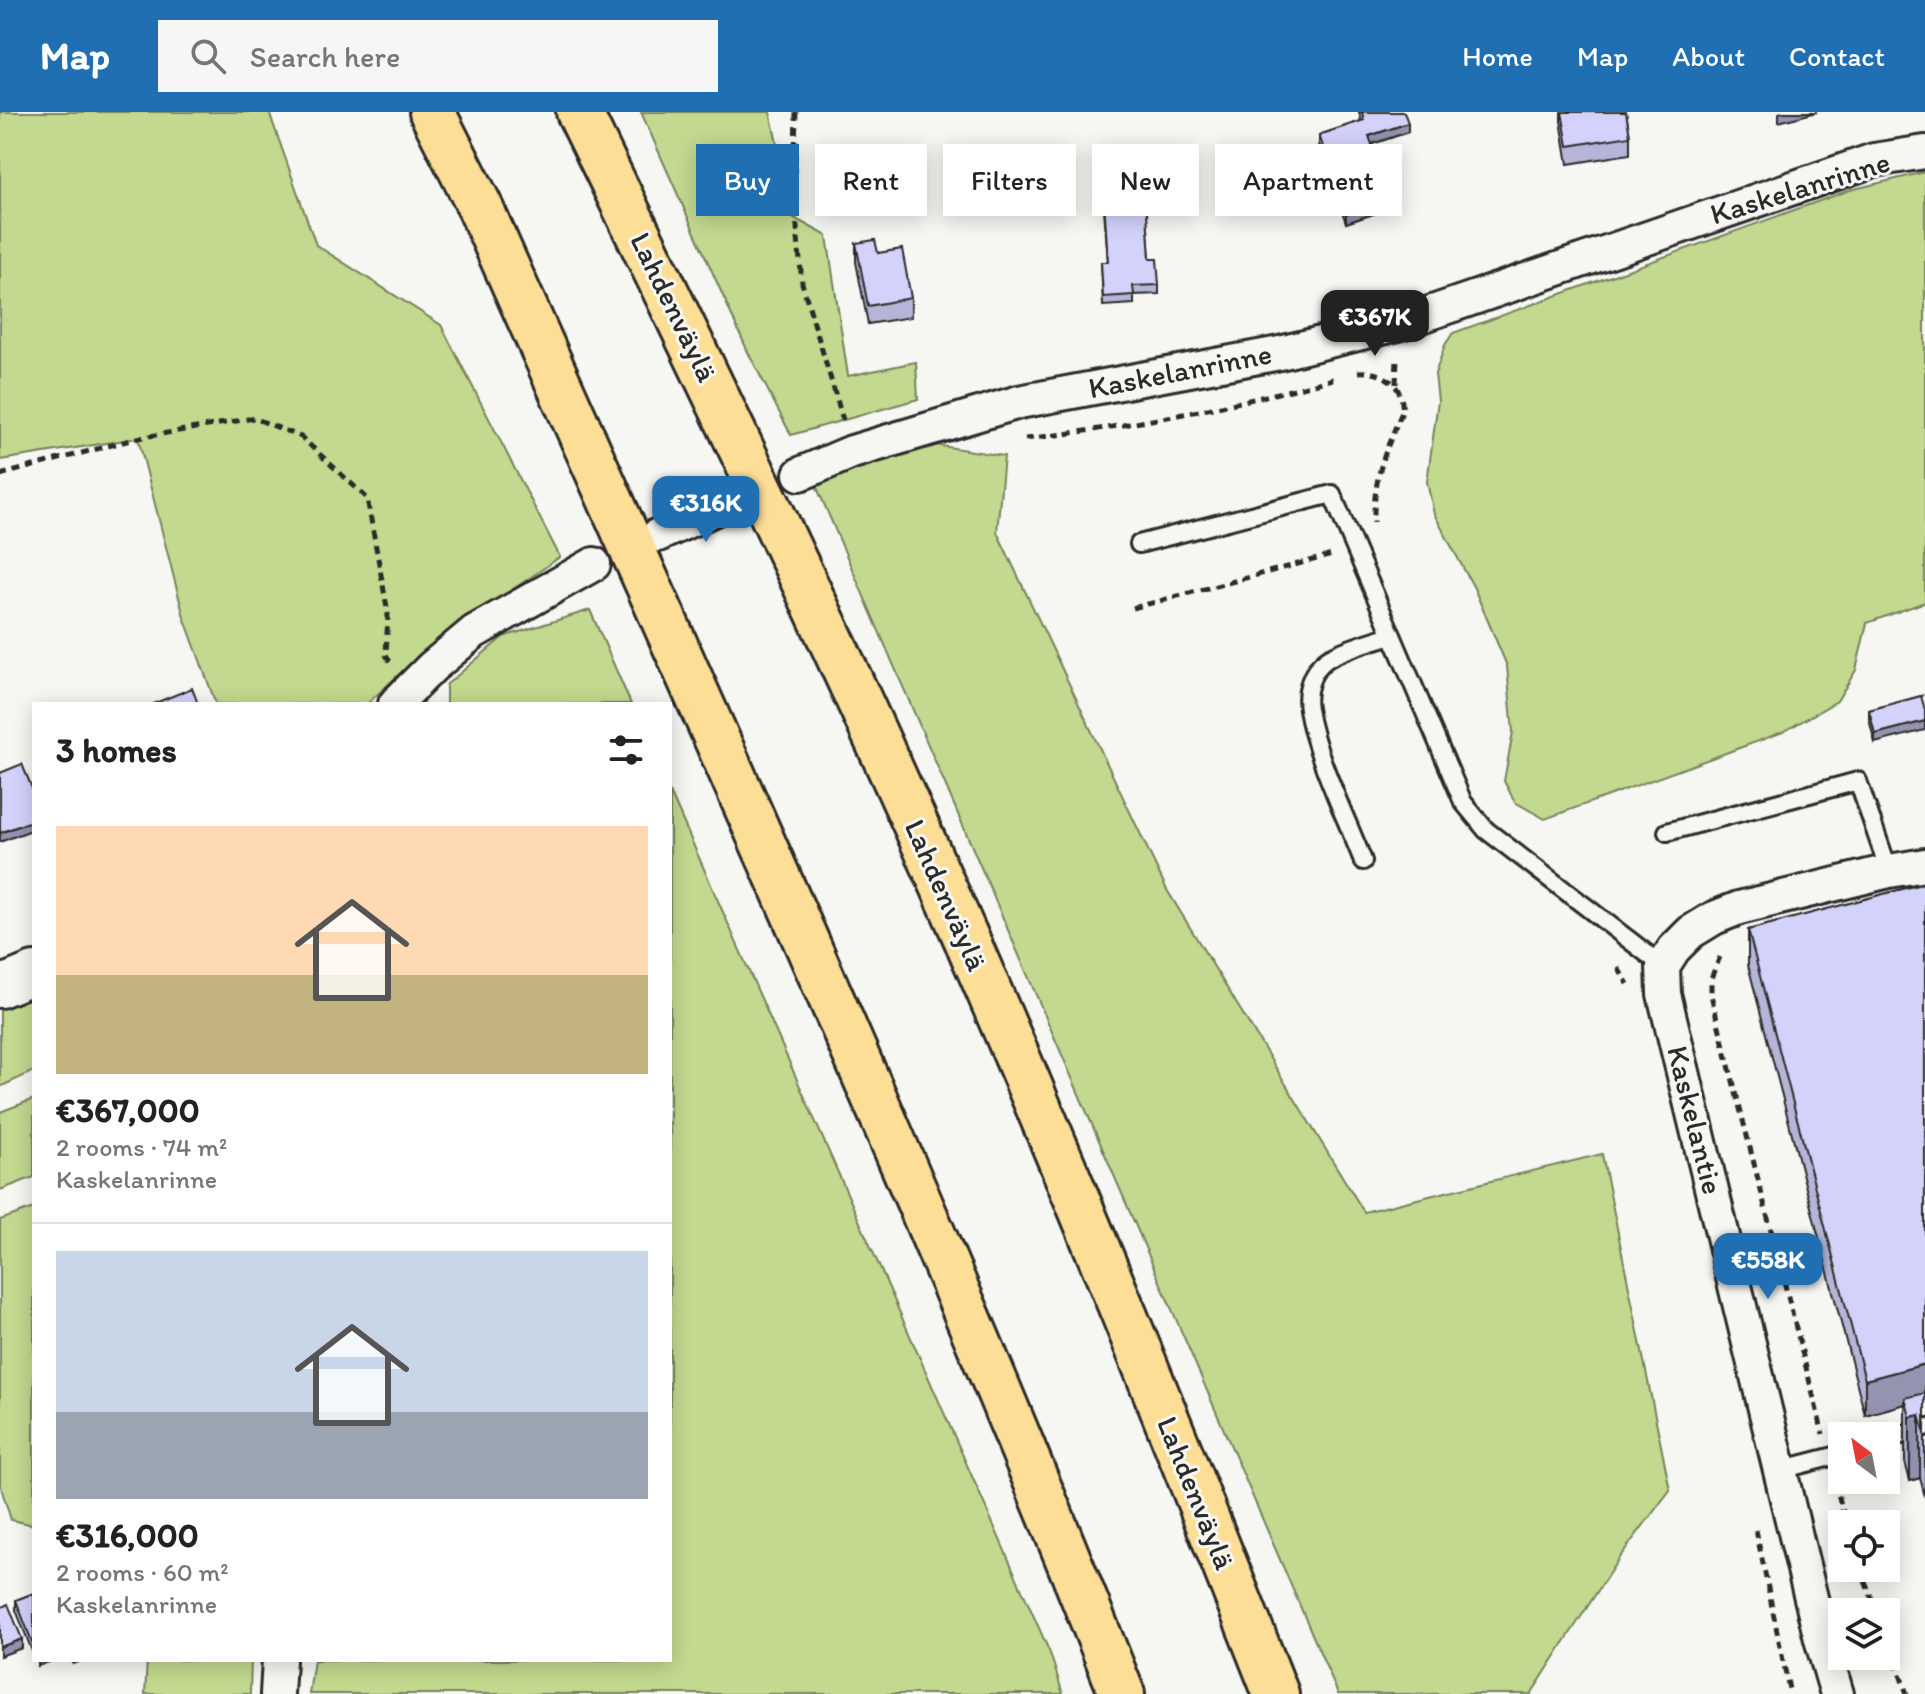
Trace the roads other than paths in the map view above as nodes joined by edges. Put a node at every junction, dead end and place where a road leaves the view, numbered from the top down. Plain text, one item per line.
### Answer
1 (432, 112) edge
2 (579, 112) edge
3 (1925, 152) edge
4 (800, 474) dead end
5 (730, 502) dead end
6 (658, 535) dead end
7 (1139, 544) dead end
8 (594, 564) dead end
9 (1391, 635) junction
10 (402, 697) edge
11 (1667, 832) dead end
12 (1363, 861) dead end
13 (1925, 865) edge
14 (1889, 871) junction
15 (1663, 966) junction
16 (32, 974) edge
17 (0, 987) edge
18 (1925, 1427) edge
19 (1900, 1435) edge
20 (1828, 1458) edge
21 (1780, 1470) junction
22 (279, 1662) edge
23 (277, 1694) edge
24 (1122, 1694) edge
25 (1276, 1694) edge
26 (1837, 1694) edge

1 - 24 highway
2 - 25 highway, Lahdenväylä
3 - 4 street, Kaskelanrinne
5 - 6 street
7 - 9 lane
8 - 10 street
9 - 12 lane
9 - 15 lane
11 - 14 lane
13 - 14 street
14 - 15 street
15 - 21 street, Kaskelantie
16 - 17 street
18 - 19 lane
20 - 21 lane
21 - 26 street, Kaskelantie
22 - 23 street

